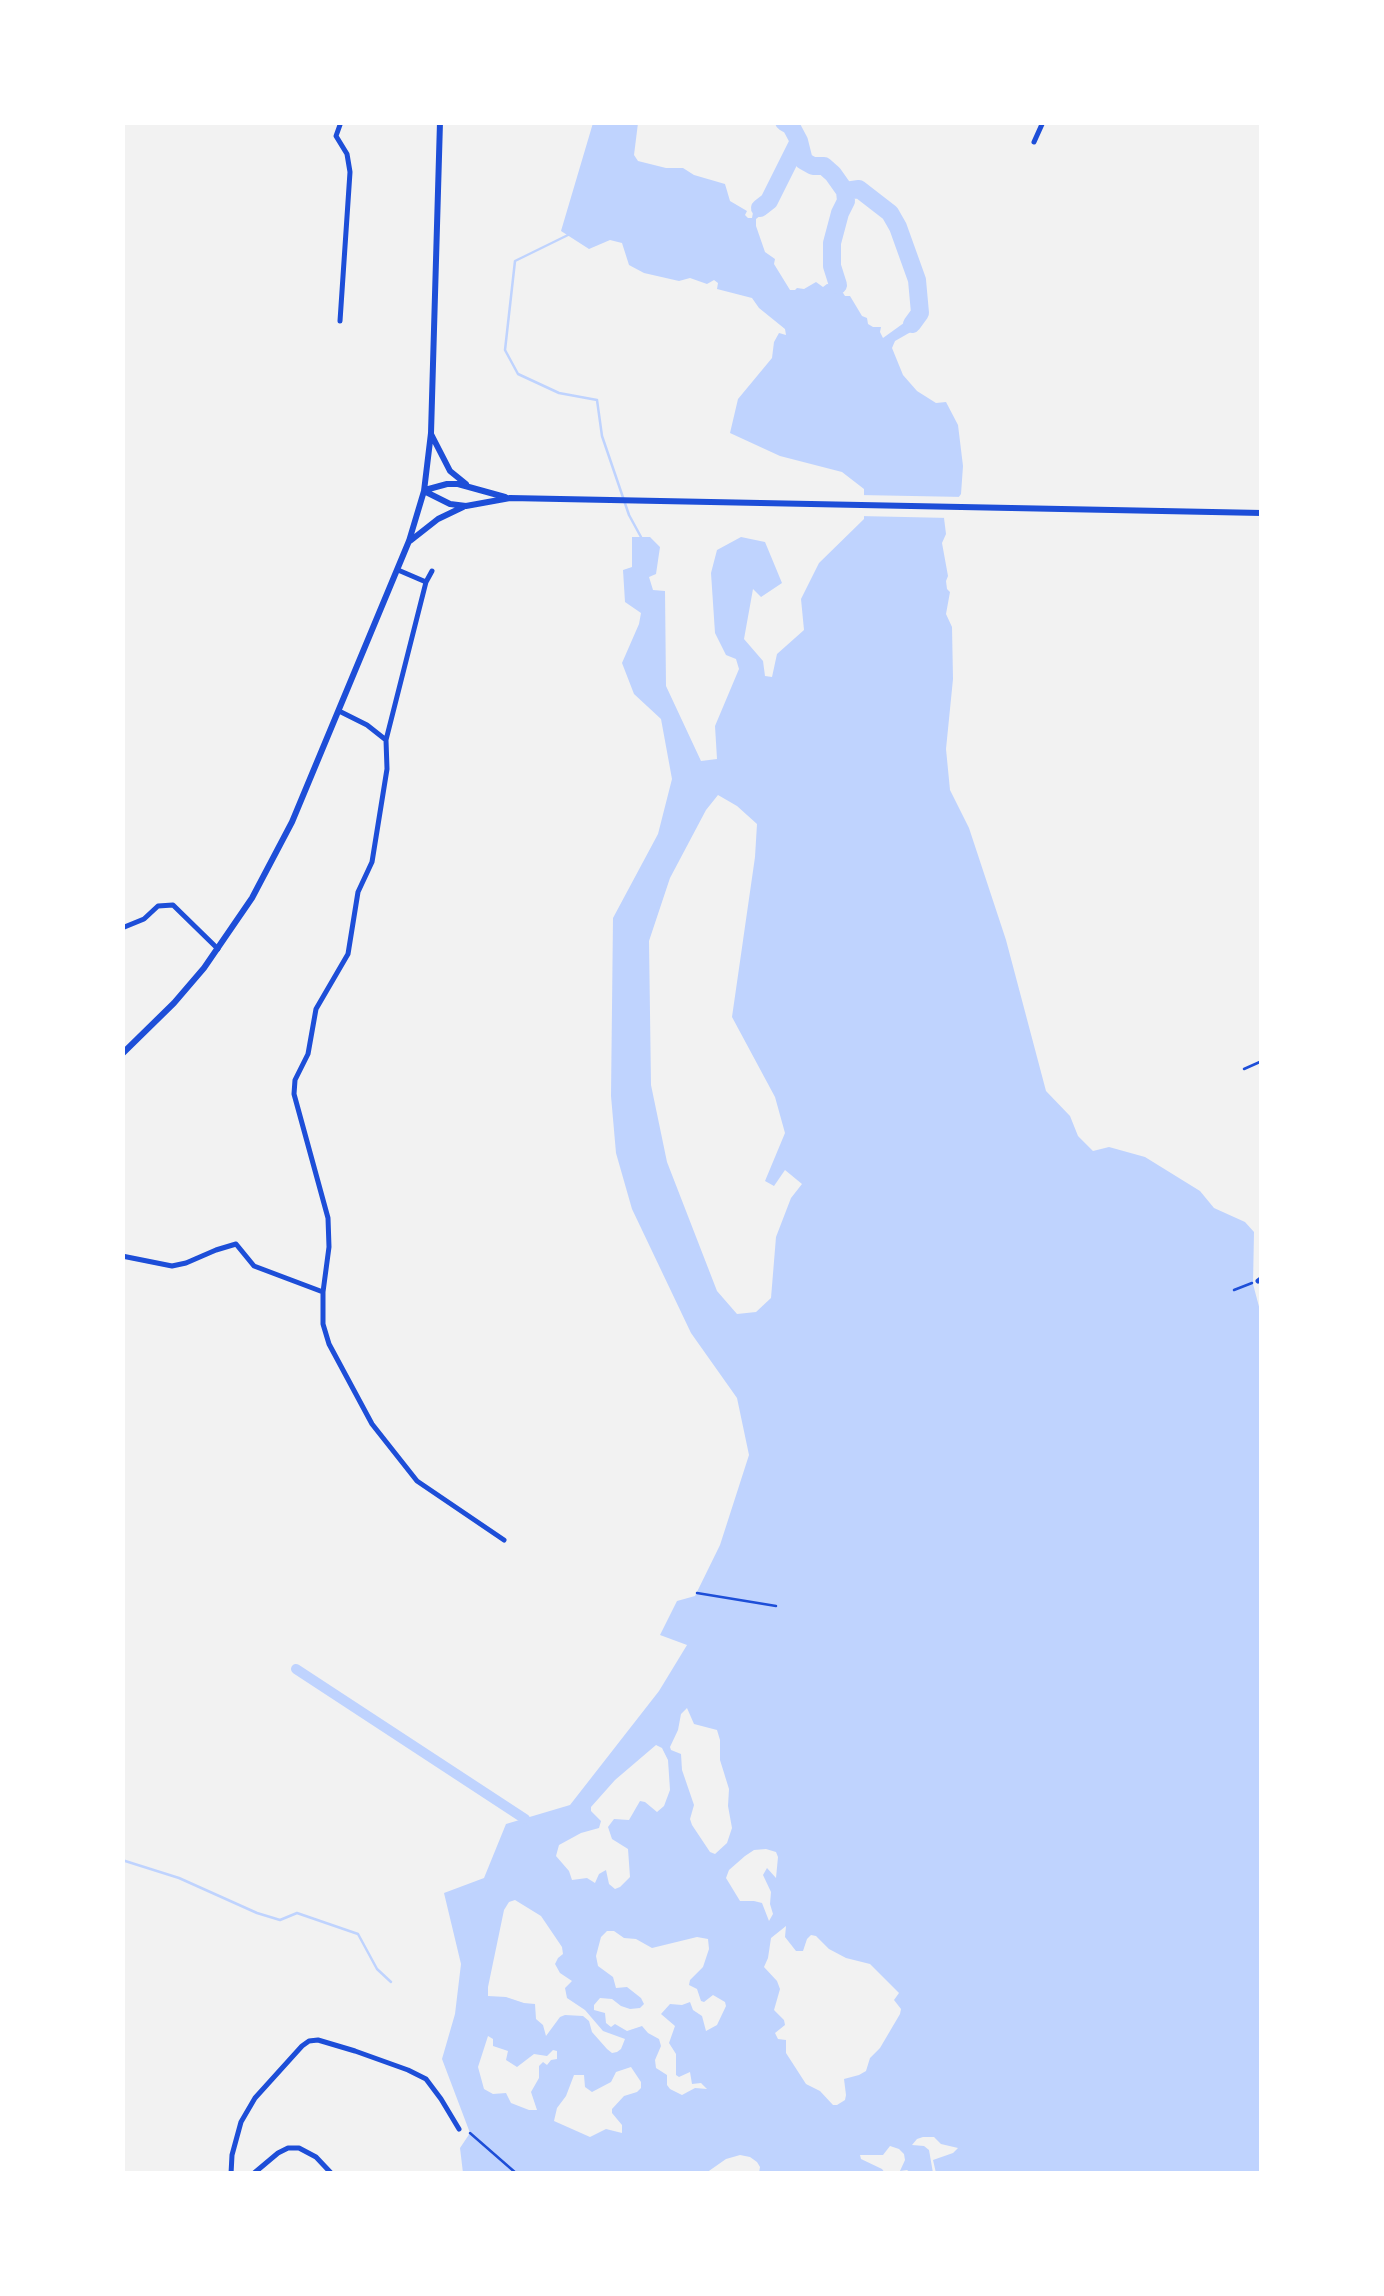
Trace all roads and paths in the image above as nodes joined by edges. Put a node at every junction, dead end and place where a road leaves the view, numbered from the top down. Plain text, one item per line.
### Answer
1 (341, 122) edge
2 (440, 122) edge
3 (1043, 122) edge
4 (1034, 142) dead end
5 (340, 321) dead end
6 (430, 432) junction
7 (475, 489) junction
8 (424, 491) junction
9 (510, 498) junction
10 (466, 506) junction
11 (1262, 513) edge
12 (409, 542) junction
13 (398, 570) junction
14 (432, 571) dead end
15 (426, 582) junction
16 (339, 711) junction
17 (386, 740) junction
18 (122, 928) edge
19 (218, 949) junction
20 (122, 1054) edge
21 (1262, 1061) edge
22 (1244, 1069) dead end
23 (122, 1256) edge
24 (1260, 1280) edge
25 (1234, 1290) dead end
26 (324, 1292) junction
27 (504, 1540) dead end
28 (696, 1593) dead end
29 (776, 1606) dead end
30 (458, 2129) dead end
31 (470, 2133) dead end
32 (231, 2174) edge
33 (252, 2174) edge
34 (332, 2174) edge
35 (516, 2174) edge

1 - 5 street
2 - 6 street
3 - 4 street
6 - 7 street
6 - 8 street
7 - 8 street
7 - 9 street
8 - 10 street
8 - 12 street
9 - 10 street
9 - 11 street
10 - 12 street
12 - 13 street
13 - 15 street
13 - 16 street
14 - 15 street
15 - 17 street
16 - 17 street
16 - 19 street
17 - 26 street
18 - 19 street
19 - 20 street
21 - 22 lane
23 - 26 street
24 - 25 path
26 - 27 street
28 - 29 path
30 - 32 street
31 - 35 path
33 - 34 street

